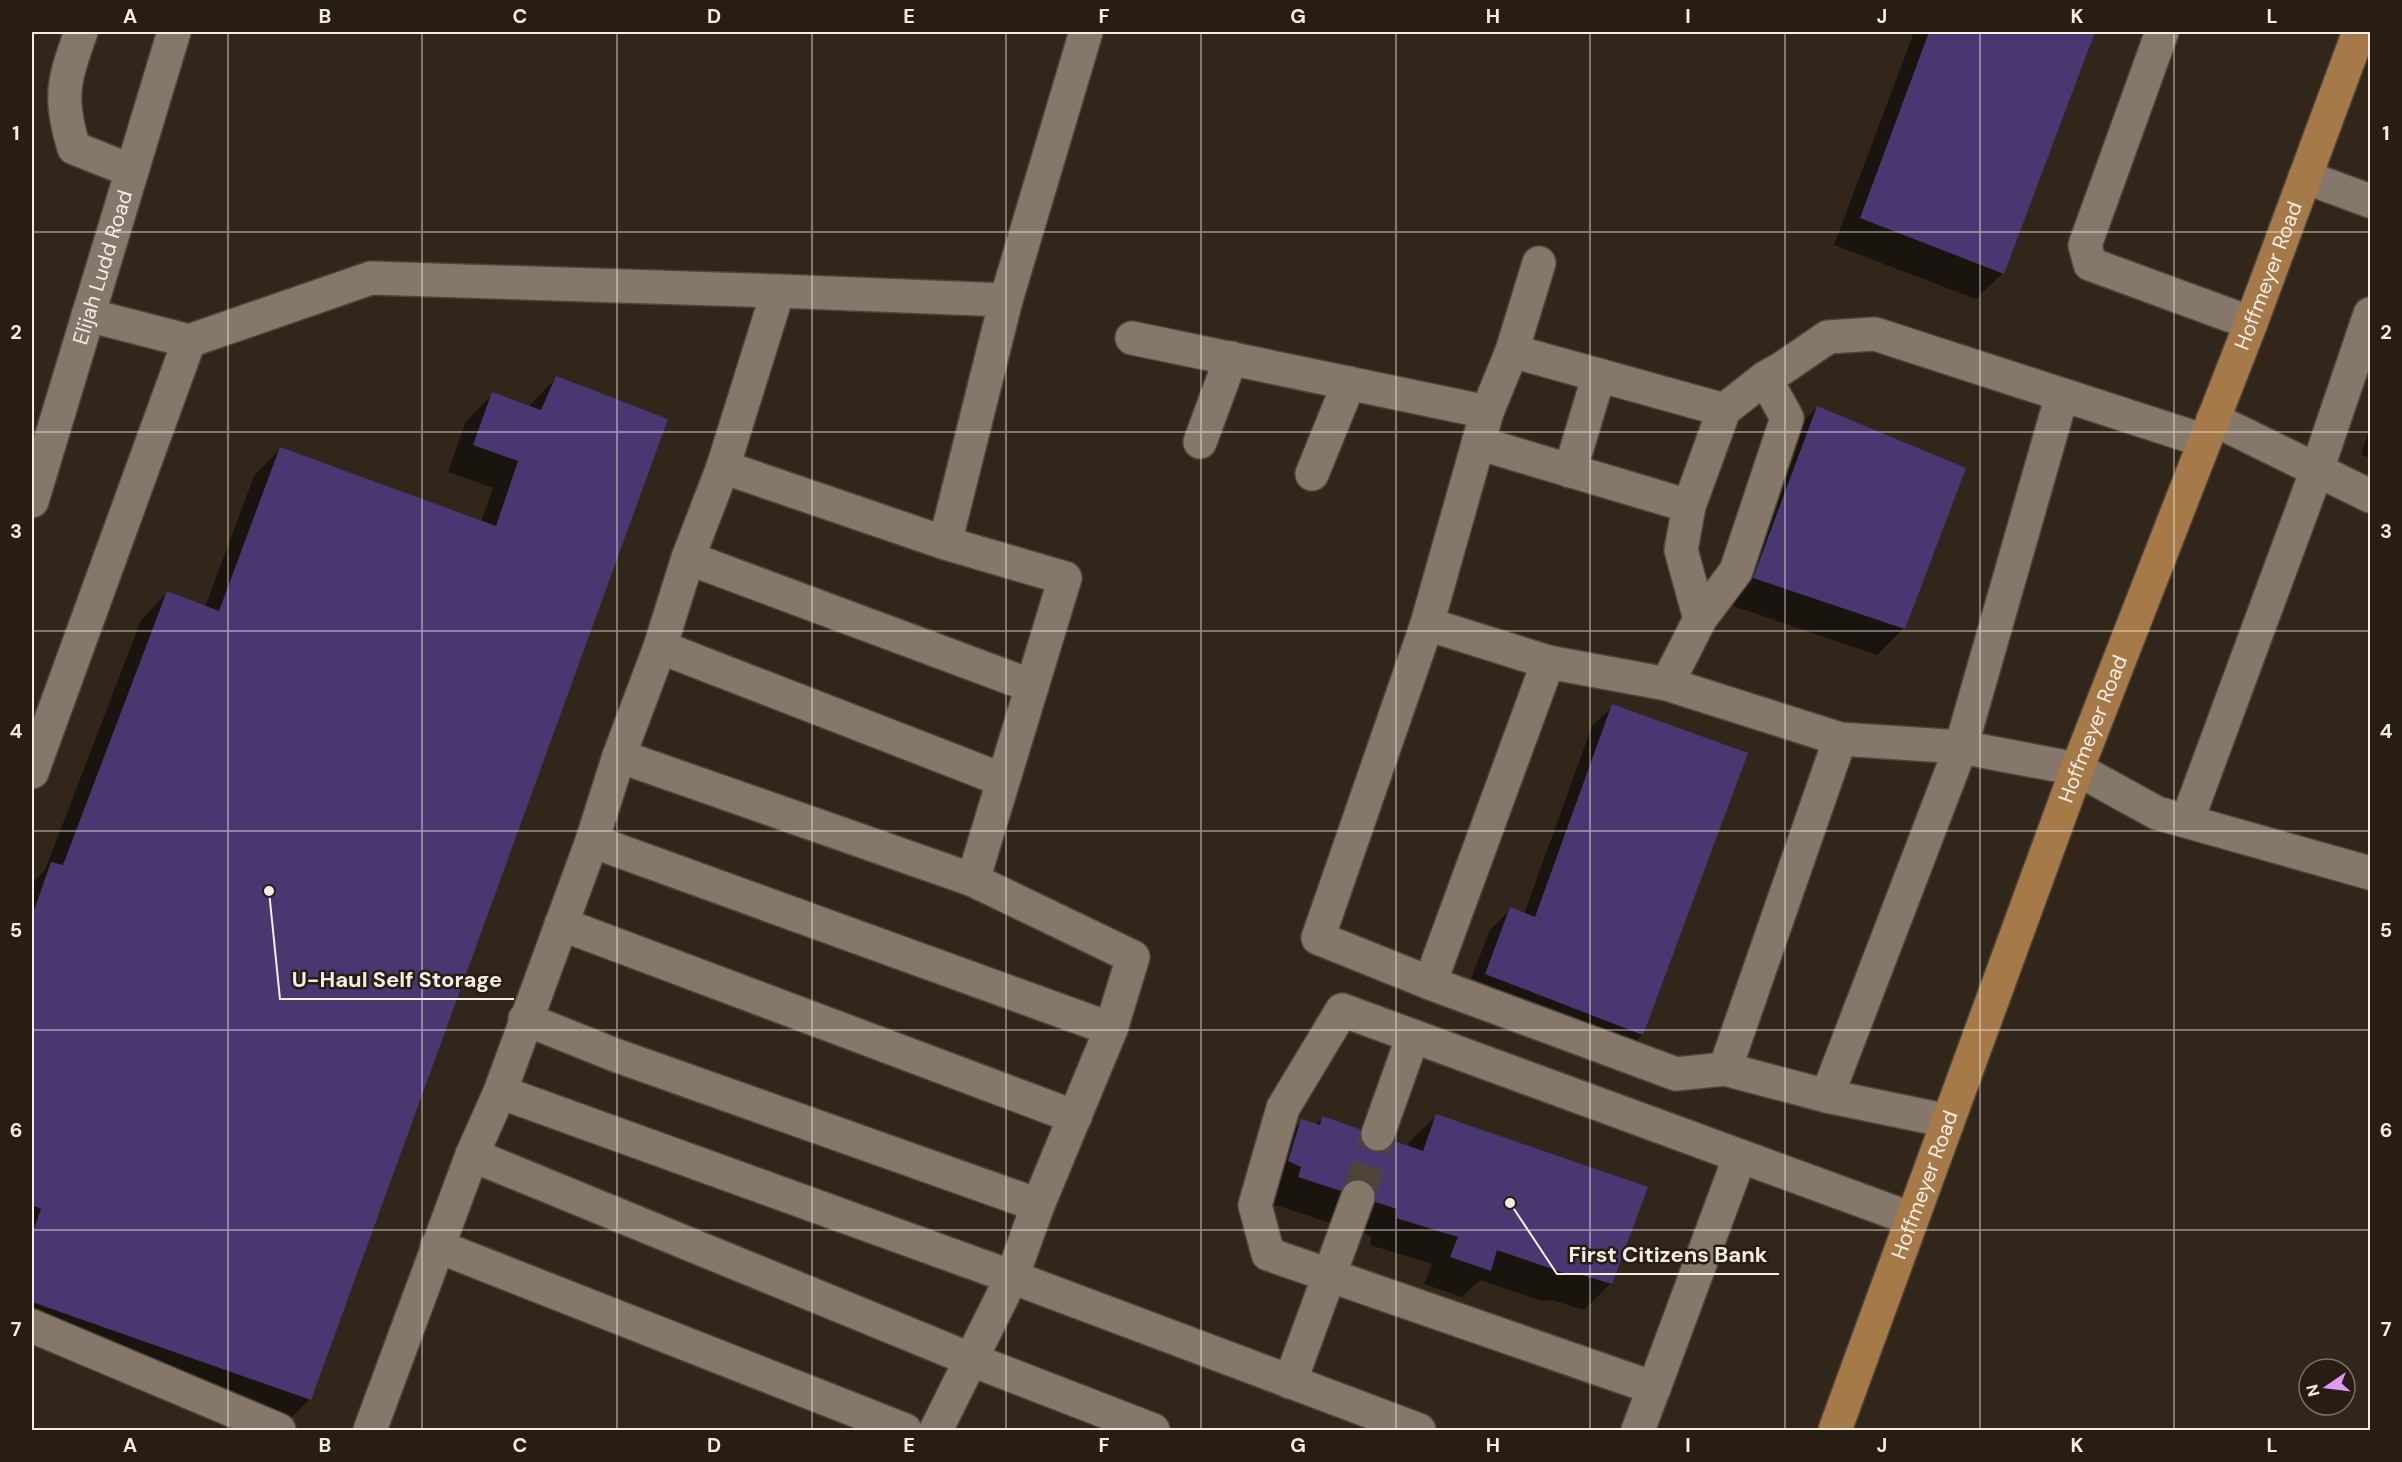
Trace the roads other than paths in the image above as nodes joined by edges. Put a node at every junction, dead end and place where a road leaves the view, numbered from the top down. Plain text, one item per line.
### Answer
1 (81, 32) edge
2 (174, 32) edge
3 (1086, 32) edge
4 (2162, 32) edge
5 (2359, 32) edge
6 (132, 171) junction
7 (2305, 177) junction
8 (2370, 201) edge
9 (1539, 263) dead end
10 (778, 291) junction
11 (1006, 300) junction
12 (2370, 314) edge
13 (88, 315) junction
14 (2251, 323) junction
15 (1132, 338) dead end
16 (189, 341) junction
17 (1512, 351) junction
18 (1231, 358) junction
19 (1599, 375) junction
20 (1765, 378) junction
21 (1348, 383) junction
22 (2062, 395) junction
23 (1724, 410) junction
24 (1487, 411) junction
25 (2209, 430) junction
26 (1200, 442) dead end
27 (1478, 443) junction
28 (723, 467) junction
29 (2317, 470) junction
30 (1570, 471) junction
31 (1312, 474) dead end
32 (2370, 496) edge
33 (32, 501) edge
34 (1689, 506) junction
35 (945, 543) junction
36 (688, 558) junction
37 (1700, 619) junction
38 (1427, 624) junction
39 (660, 647) junction
40 (1548, 662) junction
41 (1667, 684) junction
42 (1032, 686) junction
43 (1840, 739) junction
44 (1960, 747) junction
45 (619, 756) junction
46 (2077, 769) junction
47 (32, 772) edge
48 (1003, 780) junction
49 (2187, 821) junction
50 (592, 841) junction
51 (2370, 873) edge
52 (973, 880) junction
53 (561, 924) junction
54 (1430, 983) junction
55 (525, 1019) junction
56 (1111, 1029) junction
57 (1413, 1036) junction
58 (1725, 1069) junction
59 (500, 1092) junction
60 (1827, 1096) junction
61 (1075, 1118) junction
62 (1948, 1121) junction
63 (1378, 1134) tunnel mouth
64 (472, 1155) junction
65 (1740, 1156) junction
66 (1358, 1197) tunnel mouth
67 (1038, 1205) junction
68 (1912, 1220) junction
69 (437, 1246) junction
70 (1328, 1275) junction
71 (1012, 1277) junction
72 (32, 1326) edge
73 (972, 1360) junction
74 (1290, 1382) junction
75 (1654, 1388) junction
76 (1140, 1429) edge
77 (279, 1431) edge
78 (370, 1431) edge
79 (905, 1431) edge
80 (936, 1431) edge
81 (1419, 1431) edge
82 (1638, 1431) edge
83 (1834, 1431) edge

1 - 6 street
2 - 6 street, Elijah Ludd Road
3 - 11 street
4 - 14 street
5 - 7 main road, Hoffmeyer Road
6 - 13 street, Elijah Ludd Road
7 - 8 street
7 - 14 main road, Hoffmeyer Road
9 - 17 street
10 - 11 street
10 - 16 street
10 - 28 street
11 - 35 street
12 - 29 street
13 - 16 street
13 - 33 street, Elijah Ludd Road
14 - 25 main road, Hoffmeyer Road
15 - 18 street
16 - 47 street
17 - 19 street
17 - 24 street
18 - 21 street
18 - 26 street
19 - 23 street
19 - 30 street
20 - 22 street
20 - 23 street
20 - 37 street
21 - 24 street
21 - 31 street
22 - 25 street
22 - 44 street
23 - 34 street
24 - 27 street
25 - 29 street
25 - 46 main road, Hoffmeyer Road
27 - 30 street
27 - 38 street
28 - 35 street
28 - 36 street
29 - 32 street
29 - 49 street
30 - 34 street
34 - 37 street
35 - 42 street
36 - 39 street
36 - 42 street
37 - 41 street
38 - 40 street
38 - 54 street
39 - 45 street
39 - 48 street
40 - 41 street
40 - 54 street
41 - 43 street
42 - 48 street
43 - 44 street
43 - 58 street
44 - 46 street
44 - 60 street
45 - 50 street
45 - 52 street
46 - 49 street
46 - 62 main road, Hoffmeyer Road
48 - 52 street
49 - 51 street
50 - 53 street
50 - 56 street
52 - 56 street
53 - 55 street
53 - 61 street
54 - 58 street
55 - 59 street
55 - 67 street
56 - 61 street
57 - 63 street
57 - 65 street
57 - 70 street
58 - 60 street
59 - 64 street
59 - 71 street
60 - 62 street
61 - 67 street
62 - 68 main road, Hoffmeyer Road
64 - 69 street
64 - 73 street
65 - 68 street
65 - 75 street
66 - 70 street
67 - 71 street
68 - 83 main road, Hoffmeyer Road
69 - 78 street
69 - 79 street
70 - 74 street
70 - 75 street
71 - 73 street
71 - 74 street
72 - 77 street
73 - 76 street
73 - 80 street
74 - 81 street
75 - 82 street

